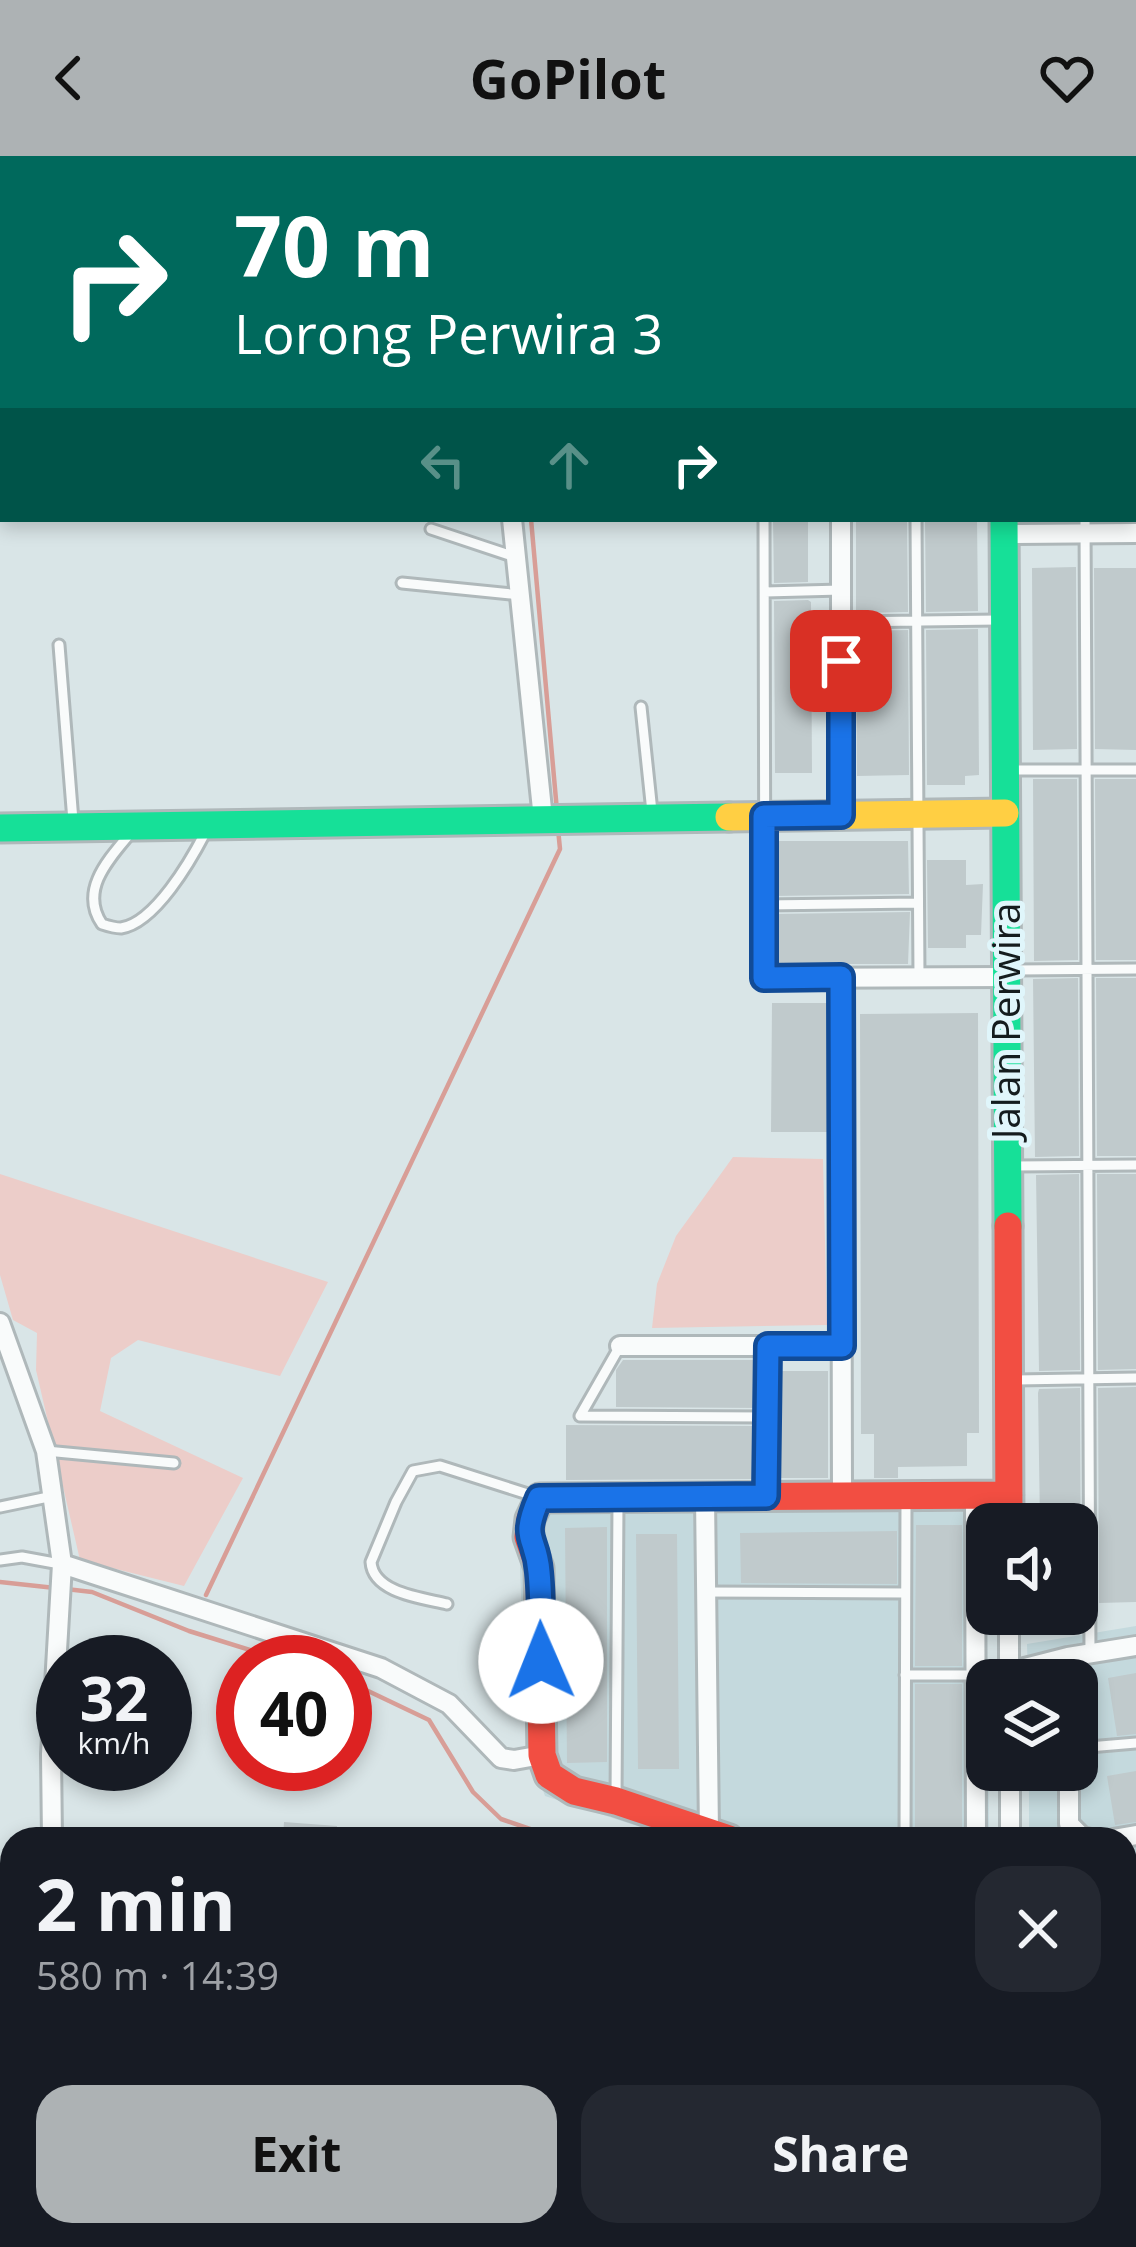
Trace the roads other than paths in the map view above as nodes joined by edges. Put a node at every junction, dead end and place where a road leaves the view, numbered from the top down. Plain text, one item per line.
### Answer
1 (512, 522) edge
2 (764, 522) edge
3 (841, 522) edge
4 (916, 522) edge
5 (1004, 526) edge
6 (1085, 526) edge
7 (431, 530) dead end
8 (1136, 533) edge
9 (515, 557) junction
10 (402, 583) dead end
11 (841, 590) junction
12 (765, 592) junction
13 (521, 595) junction
14 (1004, 620) junction
15 (916, 621) junction
16 (841, 622) junction
17 (58, 645) dead end
18 (640, 707) dead end
19 (1005, 770) junction
20 (1086, 770) junction
21 (1136, 770) edge
22 (1005, 813) junction
23 (916, 814) junction
24 (841, 815) junction
25 (764, 816) junction
26 (652, 817) junction
27 (546, 819) junction
28 (209, 824) junction
29 (136, 826) junction
30 (74, 827) junction
31 (0, 828) edge
32 (918, 903) junction
33 (764, 904) junction
34 (1136, 969) edge
35 (1087, 970) junction
36 (1006, 974) junction
37 (841, 977) junction
38 (919, 977) junction
39 (764, 978) joint
40 (1088, 1165) junction
41 (1136, 1165) edge
42 (1007, 1166) junction
43 (0, 1323) edge
44 (4, 1346) edge
45 (620, 1346) joint
46 (768, 1346) junction
47 (842, 1346) junction
48 (1136, 1378) edge
49 (1088, 1379) junction
50 (1008, 1381) junction
51 (767, 1417) junction
52 (46, 1451) junction
53 (174, 1463) dead end
54 (906, 1495) junction
55 (975, 1495) junction
56 (1009, 1495) junction
57 (52, 1496) junction
58 (766, 1496) junction
59 (842, 1496) junction
60 (618, 1497) junction
61 (705, 1497) junction
62 (539, 1498) junction
63 (1009, 1503) edge
64 (0, 1507) edge
65 (0, 1560) edge
66 (62, 1573) junction
67 (707, 1592) junction
68 (905, 1593) junction
69 (447, 1604) dead end
70 (1136, 1646) edge
71 (1090, 1654) junction
72 (1068, 1657) joint
73 (975, 1659) edge
74 (1061, 1659) edge
75 (905, 1675) junction
76 (966, 1675) edge
77 (1136, 1743) edge
78 (1098, 1746) edge
79 (542, 1755) junction
80 (976, 1791) edge
81 (1010, 1791) edge
82 (1069, 1791) edge
83 (616, 1802) junction
84 (52, 1827) edge
85 (692, 1827) edge
86 (719, 1827) edge
87 (904, 1827) edge
88 (976, 1827) edge
89 (1010, 1827) edge
90 (1073, 1827) edge

1 - 9 street
2 - 12 lane
3 - 11 street
4 - 15 lane
5 - 6 street
5 - 14 main road, Jalan Perwira
6 - 8 street
6 - 20 lane
7 - 9 lane
9 - 13 street
10 - 13 lane
11 - 12 lane
11 - 16 street
12 - 25 lane
13 - 27 street
14 - 15 lane
14 - 19 main road, Jalan Perwira
15 - 16 lane
15 - 23 lane
16 - 24 street
17 - 30 lane
18 - 26 lane
19 - 20 lane
19 - 22 main road, Jalan Perwira
20 - 21 lane
20 - 35 lane
22 - 23 main road
22 - 36 main road, Jalan Perwira
23 - 24 main road
23 - 32 lane
24 - 25 main road
25 - 26 main road
25 - 33 lane
26 - 27 main road
27 - 28 main road
28 - 29 main road
28 - 29 lane
29 - 30 main road
30 - 31 main road
32 - 33 lane
32 - 38 lane
33 - 39 lane
34 - 35 lane
35 - 36 lane
35 - 40 lane
36 - 38 street
36 - 42 main road, Jalan Perwira
37 - 38 street
37 - 39 street
37 - 47 street
40 - 41 lane
40 - 42 lane
40 - 49 lane
42 - 50 main road, Jalan Perwira
43 - 44 street
44 - 52 street
45 - 46 street
45 - 51 lane
46 - 47 street
46 - 51 lane
47 - 59 street
48 - 49 lane
49 - 50 lane
49 - 71 lane
50 - 56 main road, Jalan Perwira
51 - 58 lane
52 - 53 lane
52 - 57 street
54 - 55 main road
54 - 59 main road
54 - 68 lane
55 - 56 main road
55 - 73 street
56 - 63 main road, Jalan Perwira
57 - 64 lane
57 - 66 street
58 - 59 main road
58 - 61 main road
60 - 61 main road
60 - 62 main road
60 - 83 lane
61 - 67 street
62 - 69 lane
62 - 79 main road
65 - 66 lane
66 - 79 street
66 - 84 street
67 - 68 lane
67 - 86 street
68 - 75 lane
70 - 71 street
71 - 72 street
72 - 74 street
75 - 76 lane
75 - 87 lane
77 - 78 lane
79 - 83 main road
80 - 88 street
81 - 89 street
82 - 90 street
83 - 85 main road

